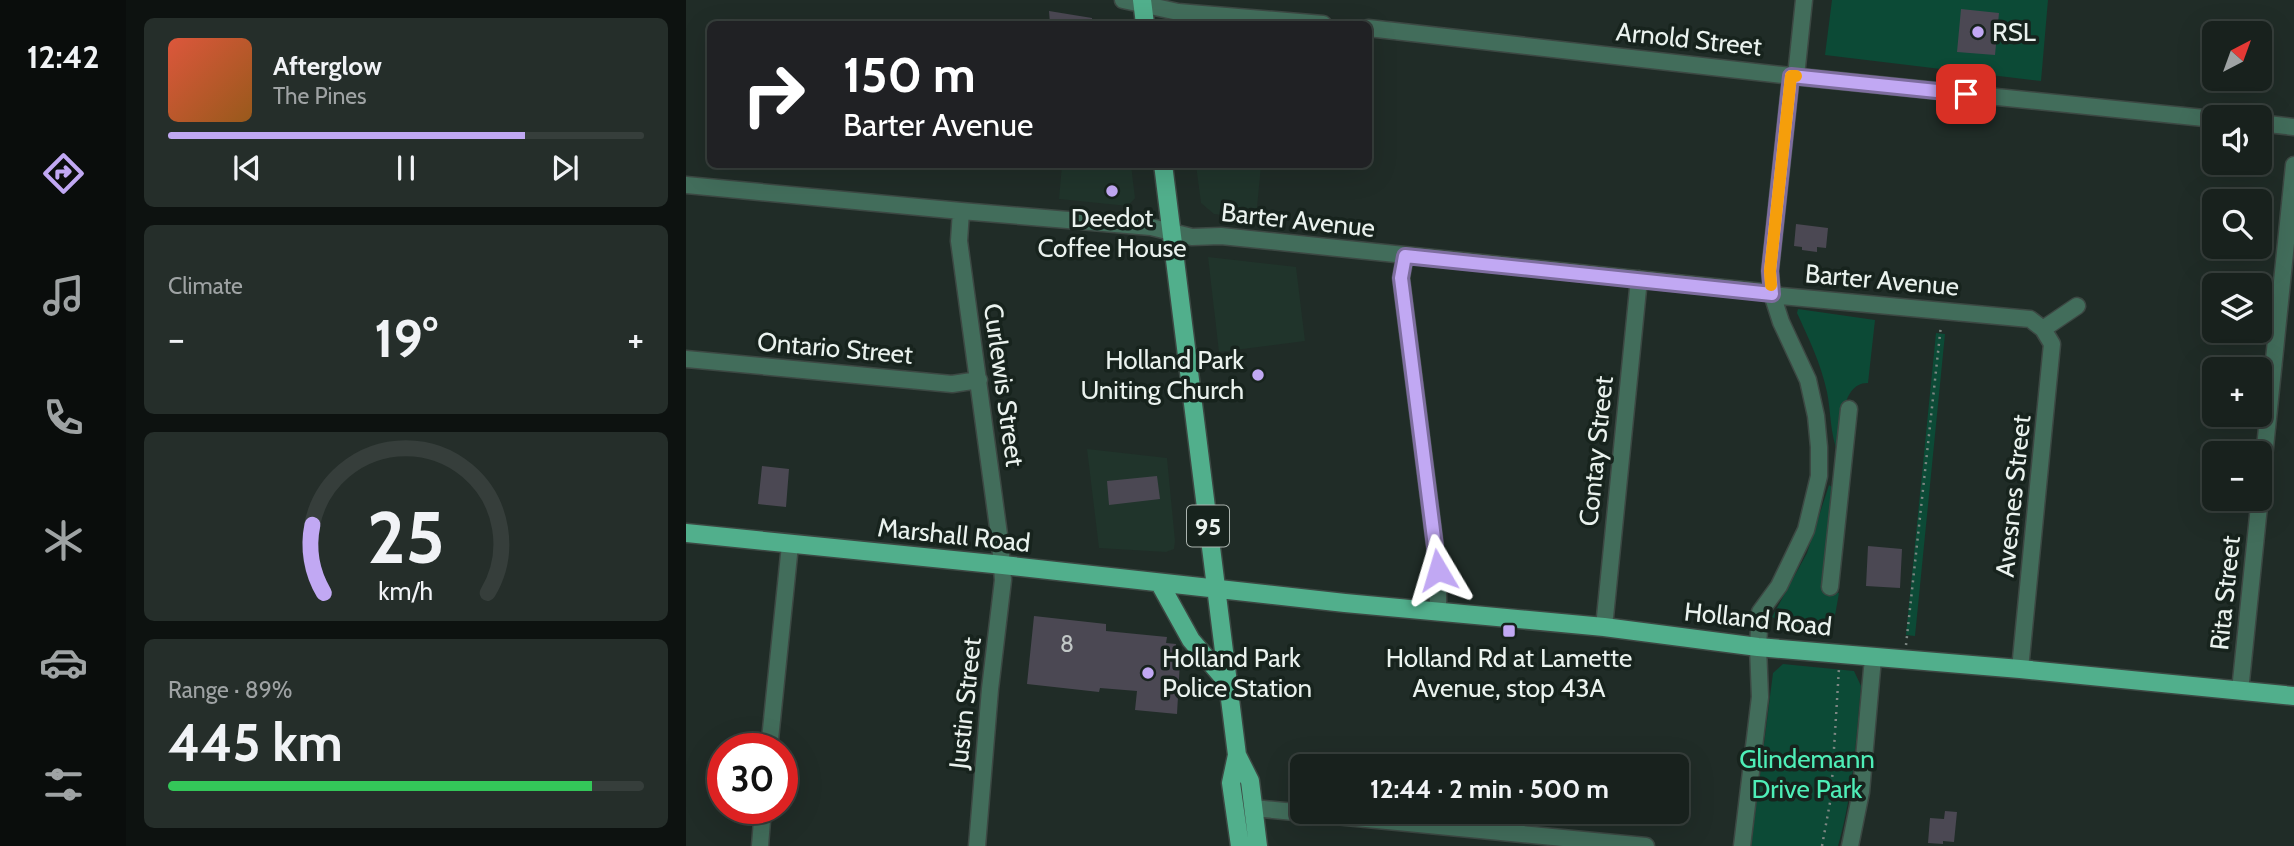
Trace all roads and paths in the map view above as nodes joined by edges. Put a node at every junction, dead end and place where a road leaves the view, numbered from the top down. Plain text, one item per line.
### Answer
1 (1123, 0) edge
2 (1804, 0) edge
3 (1142, 2) edge
4 (1145, 21) edge
5 (1287, 21) edge
6 (1372, 28) edge
7 (1793, 76) junction
8 (2202, 118) edge
9 (2272, 124) edge
10 (2294, 127) edge
11 (2294, 165) edge
12 (1163, 168) edge
13 (686, 185) edge
14 (961, 211) junction
15 (1171, 231) junction
16 (1405, 256) junction
17 (1639, 279) junction
18 (1772, 294) junction
19 (2077, 306) dead end
20 (1943, 310) junction
21 (2043, 329) junction
22 (686, 359) edge
23 (979, 380) junction
24 (1849, 409) dead end
25 (1819, 471) junction
26 (1842, 472) junction
27 (686, 533) edge
28 (790, 545) junction
29 (1003, 565) junction
30 (1160, 583) junction
31 (1830, 587) dead end
32 (1217, 590) junction
33 (1438, 611) junction
34 (1604, 627) junction
35 (1758, 646) junction
36 (1840, 655) junction
37 (1873, 658) junction
38 (1903, 659) junction
39 (2020, 669) junction
40 (1228, 683) junction
41 (2240, 691) junction
42 (2294, 696) edge
43 (771, 733) edge
44 (1237, 755) junction
45 (1254, 808) junction
46 (762, 824) edge
47 (760, 846) edge
48 (976, 846) edge
49 (1240, 846) edge
50 (1258, 846) edge
51 (1646, 846) edge
52 (1742, 846) edge
53 (1822, 846) edge
54 (1850, 846) edge

1 - 3 street
2 - 7 street
3 - 4 main road
3 - 5 street
6 - 7 street, Arnold Street
7 - 8 street, Arnold Street
7 - 18 street
9 - 10 street
11 - 41 street, Rita Street
12 - 15 main road, 95
13 - 14 street, Barter Avenue
14 - 15 street, Barter Avenue
14 - 23 street, Curlewis Street
15 - 16 street, Barter Avenue
15 - 32 main road, 95
16 - 17 street, Barter Avenue
16 - 33 street
17 - 18 street, Barter Avenue
17 - 34 street, Contay Street
18 - 20 street, Barter Avenue
18 - 25 street
19 - 21 street
20 - 21 street, Barter Avenue
20 - 38 path
21 - 39 street, Avesnes Street
22 - 23 street, Ontario Street
23 - 29 street, Curlewis Street
24 - 26 street
25 - 26 street
25 - 35 street
26 - 31 street
27 - 28 main road, Marshall Road
28 - 29 main road, Marshall Road
28 - 43 street
29 - 30 main road, Marshall Road
29 - 48 street, Justin Street
30 - 32 main road, Marshall Road
30 - 40 main road
32 - 33 main road, Holland Road
32 - 40 main road, 95
33 - 34 main road, Holland Road
34 - 35 main road, Holland Road
35 - 36 main road, Holland Road
35 - 52 street
36 - 37 main road, Holland Road
36 - 53 path
37 - 38 main road, Holland Road
37 - 54 street
38 - 39 main road, Holland Road
39 - 41 main road, Holland Road
40 - 44 main road, 95
41 - 42 main road, Holland Road
44 - 45 main road, 95
44 - 49 main road, 95
45 - 50 main road, 95
45 - 51 street
46 - 47 street

